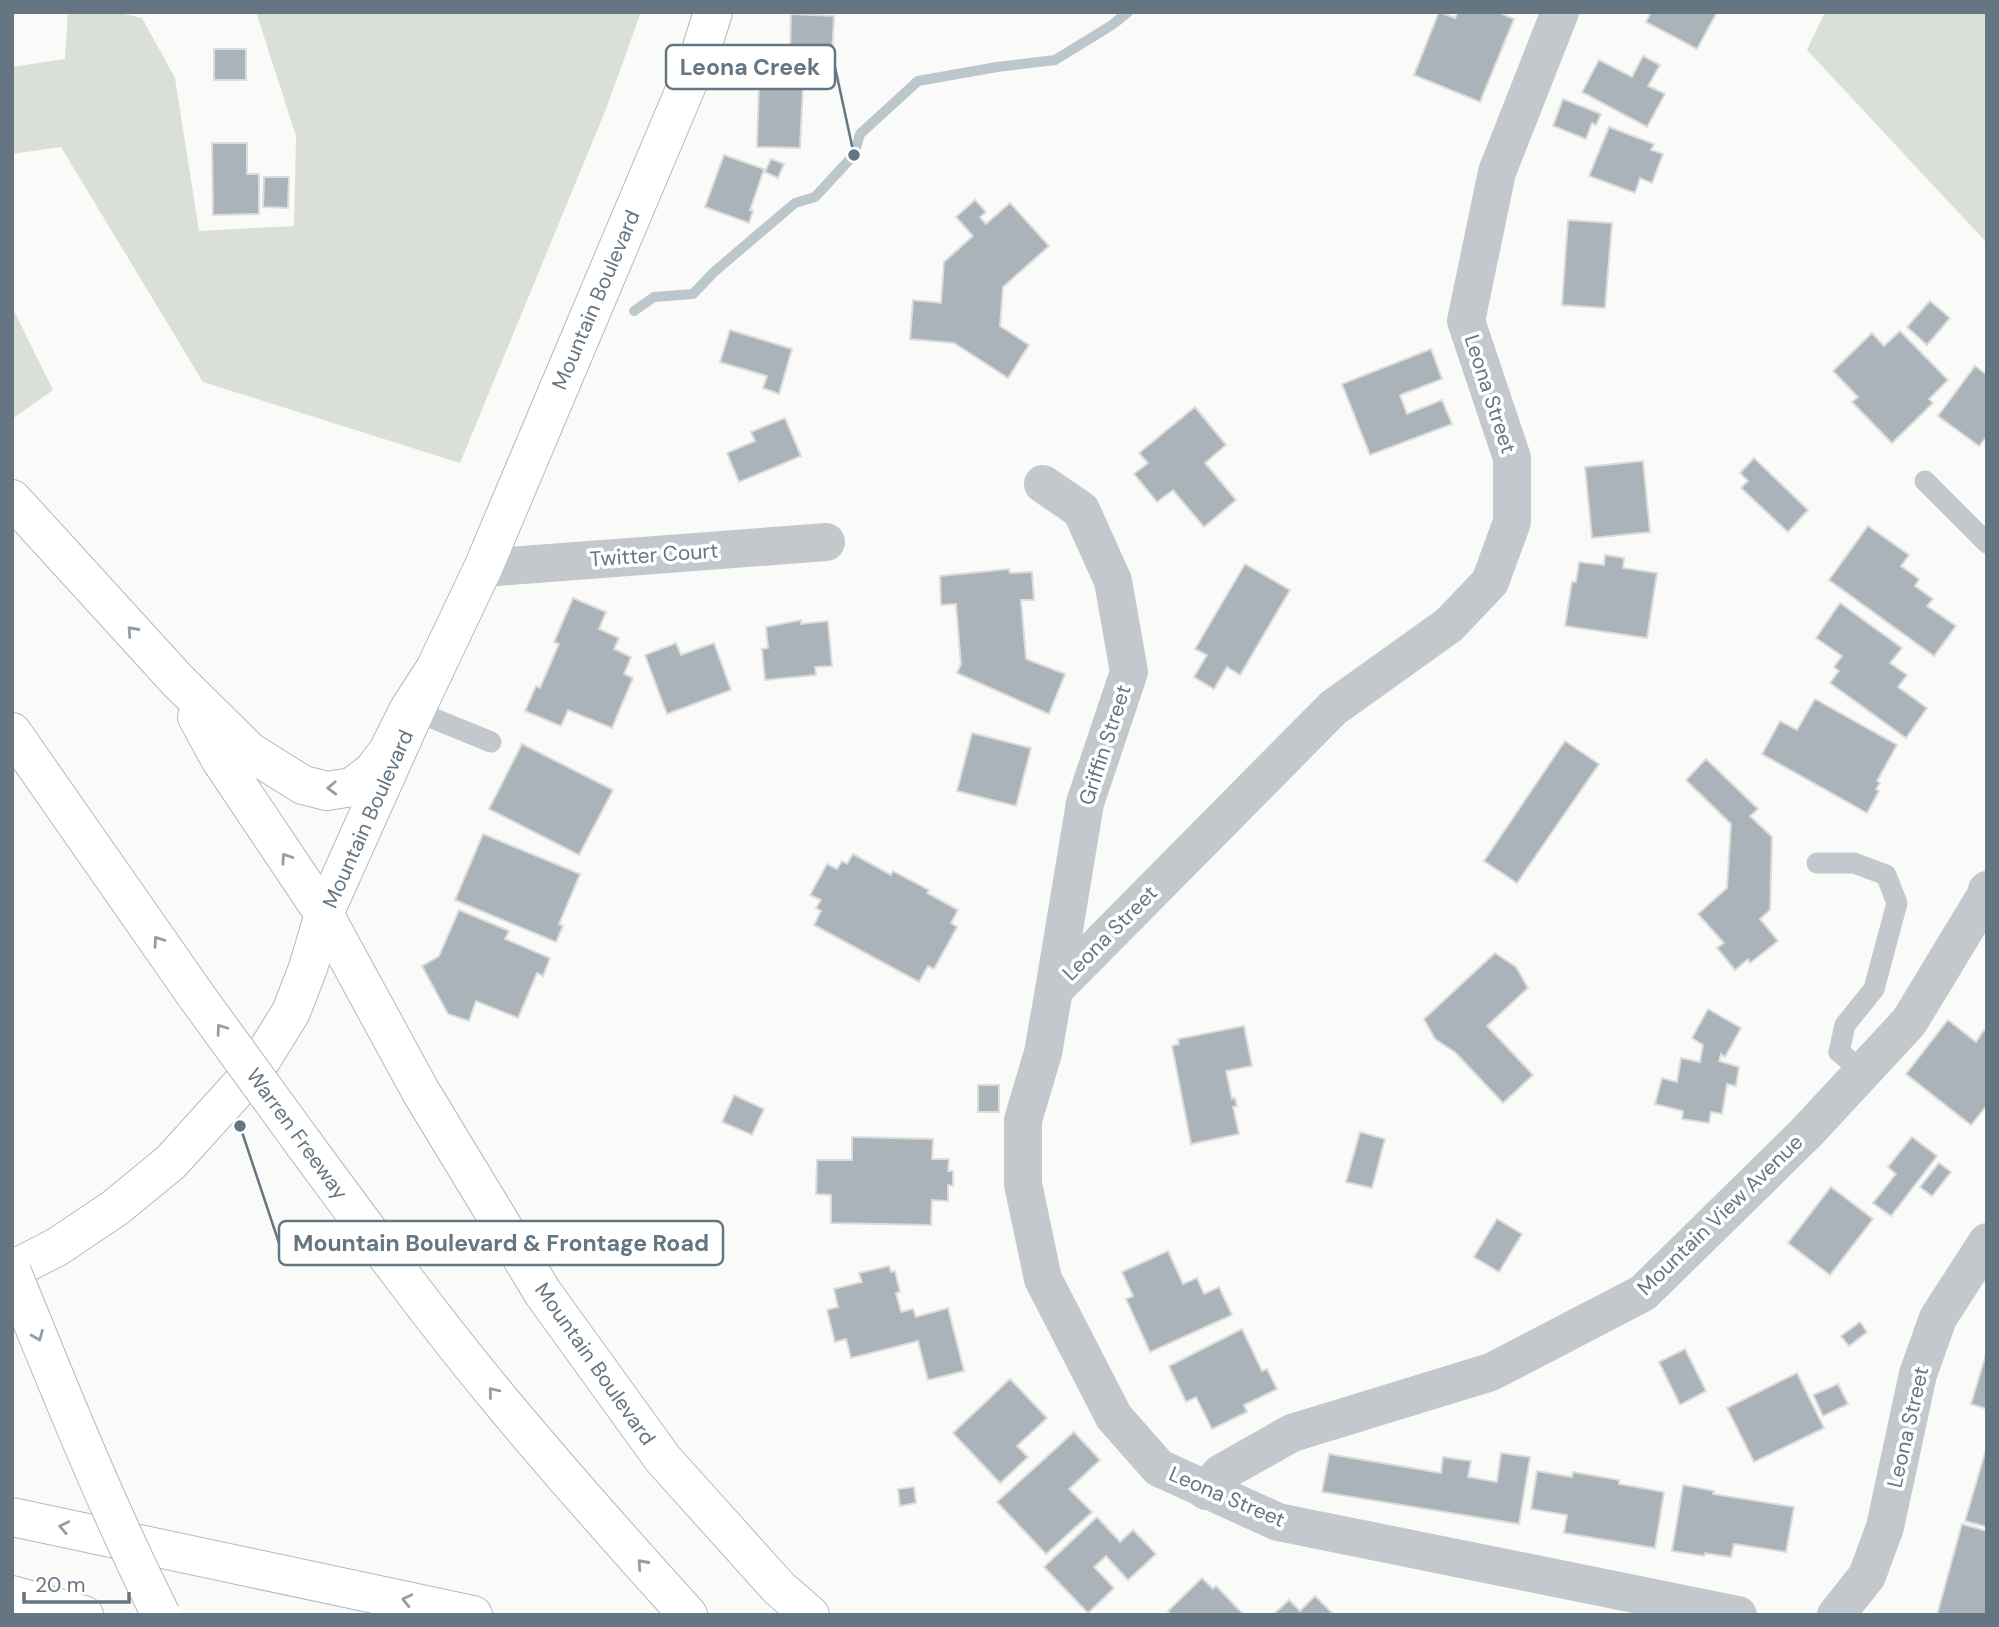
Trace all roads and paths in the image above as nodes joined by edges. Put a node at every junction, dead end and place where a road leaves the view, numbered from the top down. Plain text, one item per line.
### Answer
1 (713, 12) edge
2 (1560, 12) edge
3 (1925, 481) dead end
4 (1043, 484) dead end
5 (12, 499) edge
6 (826, 542) dead end
7 (1987, 543) edge
8 (483, 568) junction
9 (435, 669) junction
10 (178, 681) junction
11 (415, 711) junction
12 (12, 732) edge
13 (491, 742) dead end
14 (1817, 863) dead end
15 (1987, 890) edge
16 (324, 914) junction
17 (1054, 990) junction
18 (1864, 1072) junction
19 (1987, 1242) edge
20 (12, 1271) edge
21 (1206, 1491) junction
22 (12, 1517) edge
23 (12, 1595) edge
24 (84, 1615) edge
25 (161, 1615) edge
26 (473, 1615) edge
27 (688, 1615) edge
28 (810, 1615) edge
29 (1738, 1615) edge
30 (1836, 1615) edge

1 - 8 main road, Mountain Boulevard
2 - 17 street, Leona Street
3 - 7 lane
4 - 17 street, Griffin Street
10 -> 5 main road
6 - 8 street, Twitter Court
8 - 9 main road, Mountain Boulevard
9 -> 10 main road
9 - 11 main road, Mountain Boulevard
16 -> 10 main road
11 - 13 lane
11 - 16 main road, Mountain Boulevard
27 -> 12 main road, Warren Freeway, bridge
14 - 18 lane
15 - 18 street, Mountain View Avenue
16 - 20 main road
16 - 28 main road, Mountain Boulevard
17 - 21 street, Leona Street
18 - 21 street, Mountain View Avenue
19 - 30 street, Leona Street
20 -> 25 main road, bridge
21 - 29 street, Leona Street
26 -> 22 main road
23 - 24 main road

